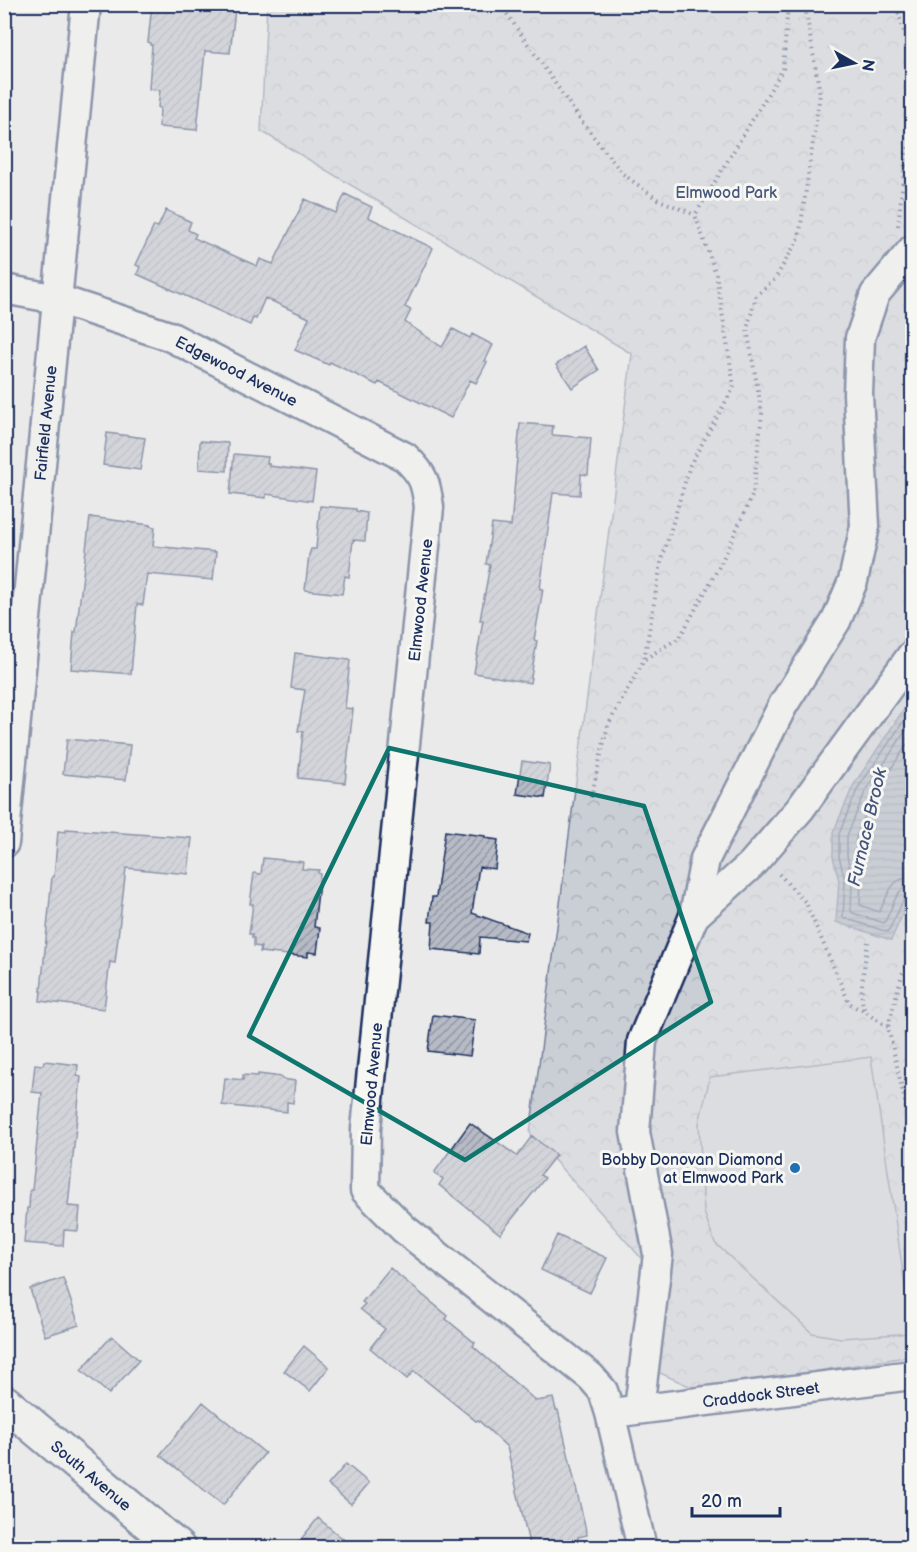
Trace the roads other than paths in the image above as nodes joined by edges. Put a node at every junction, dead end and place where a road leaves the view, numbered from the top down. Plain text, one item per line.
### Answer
1 (86, 4) edge
2 (912, 250) edge
3 (4, 290) edge
4 (57, 299) junction
5 (429, 507) joint
6 (912, 655) edge
7 (4, 843) edge
8 (694, 916) junction
9 (912, 1375) edge
10 (4, 1402) edge
11 (639, 1409) junction
12 (610, 1413) junction
13 (178, 1548) edge
14 (642, 1548) edge

1 - 4 street, Fairfield Avenue
2 - 8 street
3 - 4 street, Edgewood Avenue
4 - 5 street, Edgewood Avenue
4 - 7 street, Fairfield Avenue
5 - 12 street, Elmwood Avenue
6 - 8 street
8 - 11 street
9 - 11 street, Craddock Street
10 - 13 main road, South Avenue
11 - 12 street, Craddock Street
12 - 14 street, Elmwood Avenue

